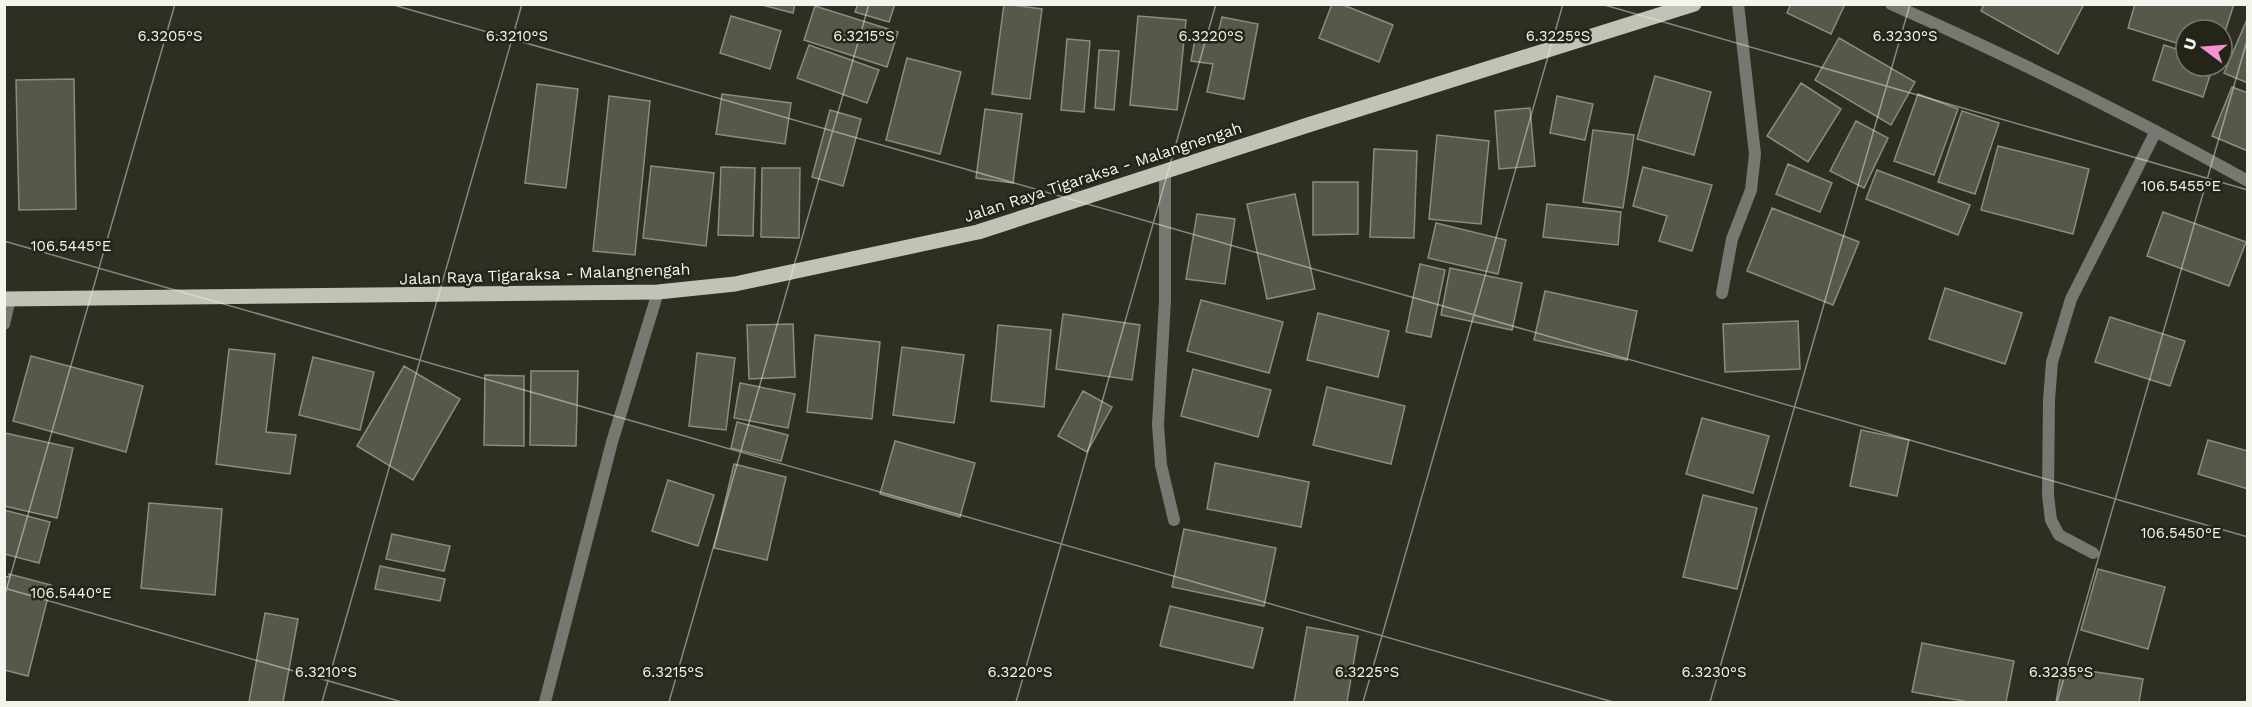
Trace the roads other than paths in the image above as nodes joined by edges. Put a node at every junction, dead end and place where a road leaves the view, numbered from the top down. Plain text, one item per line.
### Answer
1 (1694, 4) edge
2 (1738, 4) edge
3 (1891, 4) edge
4 (2156, 130) junction
5 (1165, 171) junction
6 (2247, 181) edge
7 (658, 292) junction
8 (1722, 293) dead end
9 (7, 299) edge
10 (4, 324) edge
11 (1174, 520) dead end
12 (2093, 553) dead end
13 (544, 702) edge

1 - 5 main road, Jalan Raya Tigaraksa - Malangnengah
2 - 8 street
3 - 4 street
4 - 6 street
4 - 12 street
5 - 7 main road, Jalan Raya Tigaraksa - Malangnengah
5 - 11 street
7 - 9 main road, Jalan Raya Tigaraksa - Malangnengah
7 - 13 street
9 - 10 street

